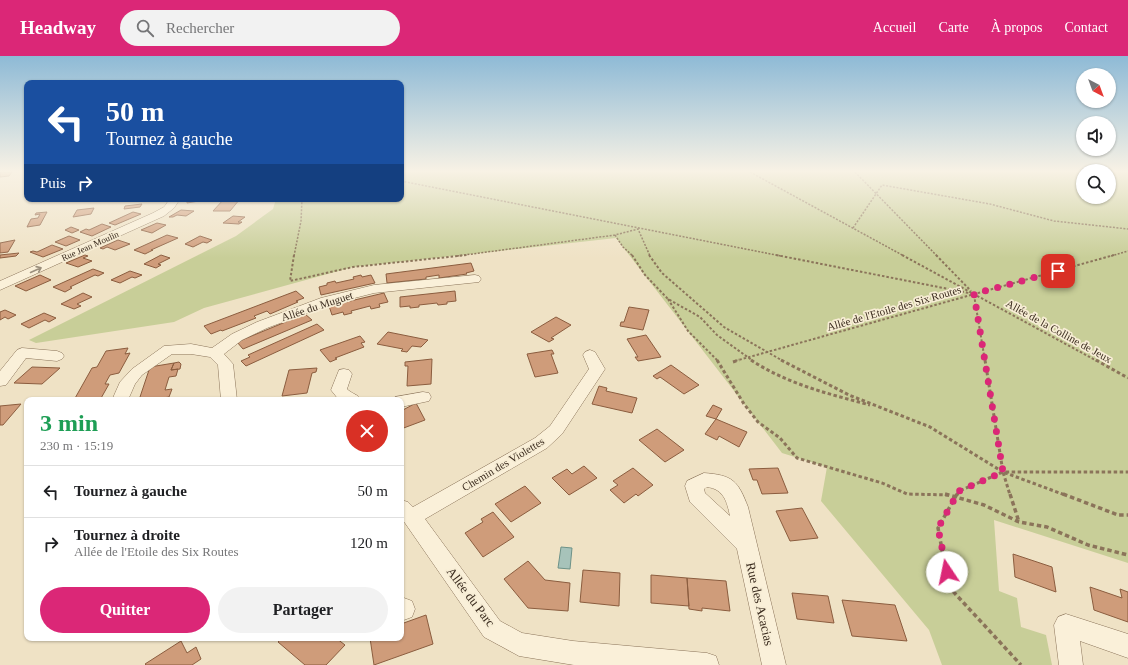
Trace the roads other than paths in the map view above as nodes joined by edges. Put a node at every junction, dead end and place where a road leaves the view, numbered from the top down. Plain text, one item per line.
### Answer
1 (174, 202) edge
2 (475, 278) dead end
3 (0, 286) edge
4 (215, 353) junction
5 (590, 355) dead end
6 (57, 356) dead end
7 (344, 374) dead end
8 (0, 381) edge
9 (121, 397) edge
10 (228, 397) edge
11 (345, 397) edge
12 (423, 397) dead end
13 (404, 400) edge
14 (407, 513) edge
15 (746, 543) dead end
16 (1128, 646) edge
17 (707, 665) edge
18 (774, 665) edge
19 (1070, 665) edge

3 -> 1 street, Rue Jean Moulin
2 - 4 street, Allée du Muguet
4 - 9 street
4 - 10 street
5 - 14 street, Chemin des Violettes
6 - 8 street
7 - 11 street
12 - 13 street
14 - 17 street, Allée du Parc
15 - 18 street, Rue des Acacias
16 - 19 street

